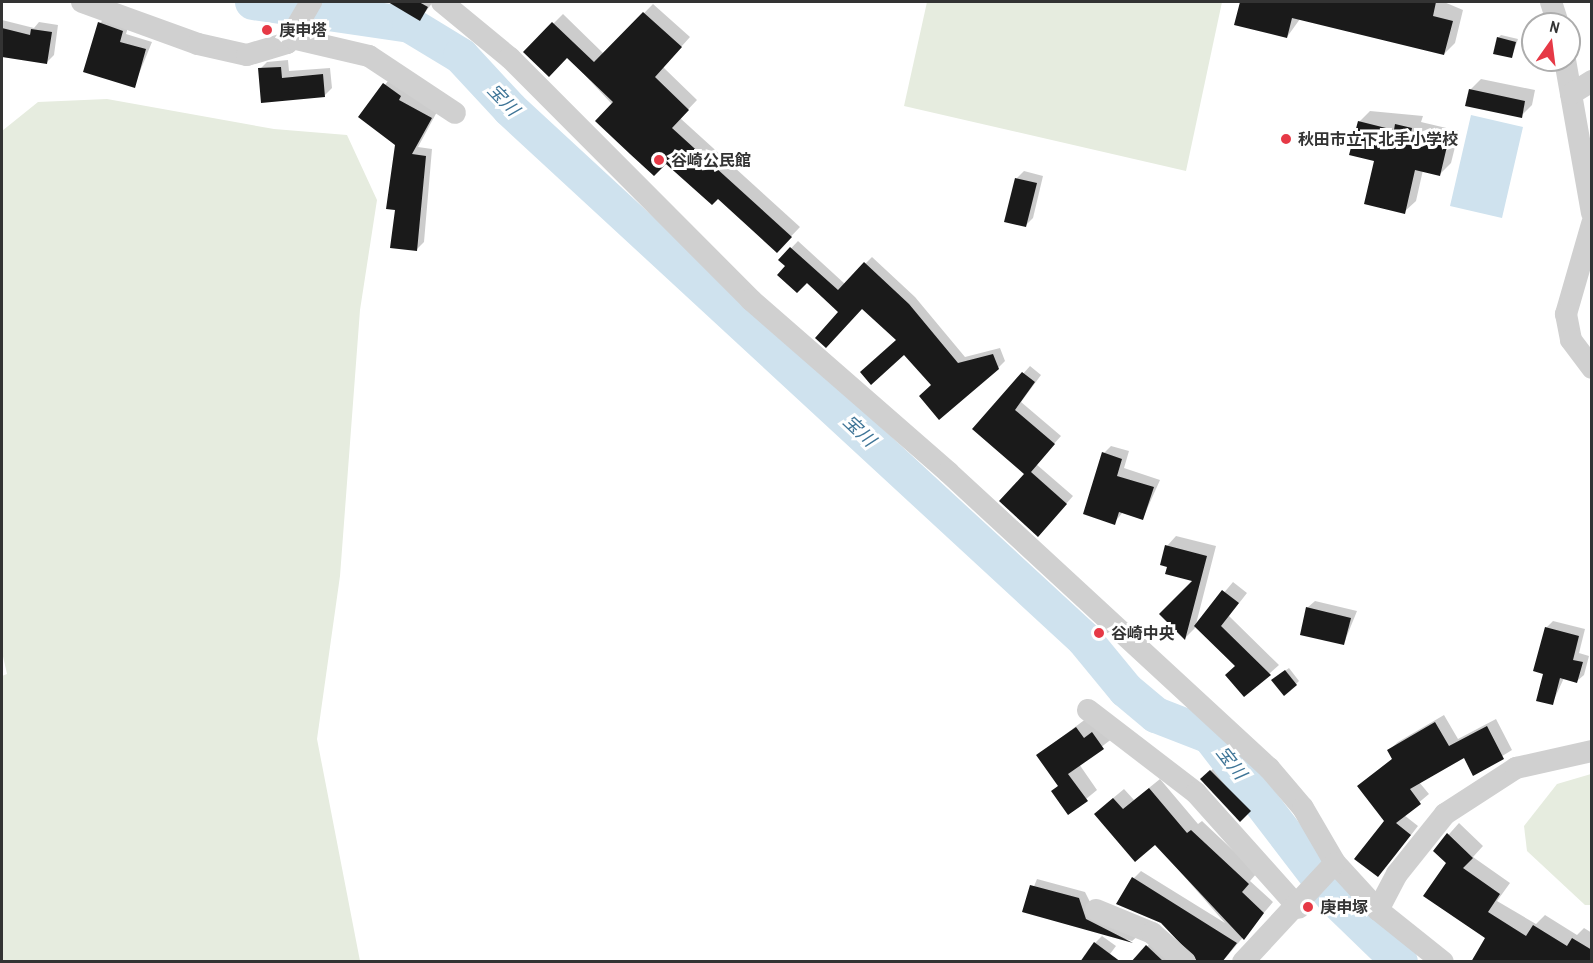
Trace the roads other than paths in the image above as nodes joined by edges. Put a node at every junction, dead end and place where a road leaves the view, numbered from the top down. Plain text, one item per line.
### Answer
1 (82, 2) edge
2 (311, 2) edge
3 (442, 2) edge
4 (296, 32) junction
5 (1567, 72) edge
6 (1592, 81) edge
7 (1571, 94) junction
8 (455, 113) dead end
9 (1592, 213) edge
10 (1592, 224) edge
11 (1592, 368) edge
12 (1088, 710) dead end
13 (1592, 751) edge
14 (1332, 868) junction
15 (1303, 903) junction
16 (1096, 910) dead end
17 (1378, 910) junction
18 (1185, 962) edge
19 (1243, 962) edge
20 (1443, 962) edge

1 - 4 street
2 - 4 street
3 - 14 street
4 - 8 street
5 - 7 street
6 - 7 street
7 - 9 street
10 - 11 street
12 - 15 street
13 - 17 street
14 - 15 street
14 - 17 street
15 - 19 street
16 - 18 street
17 - 20 street

